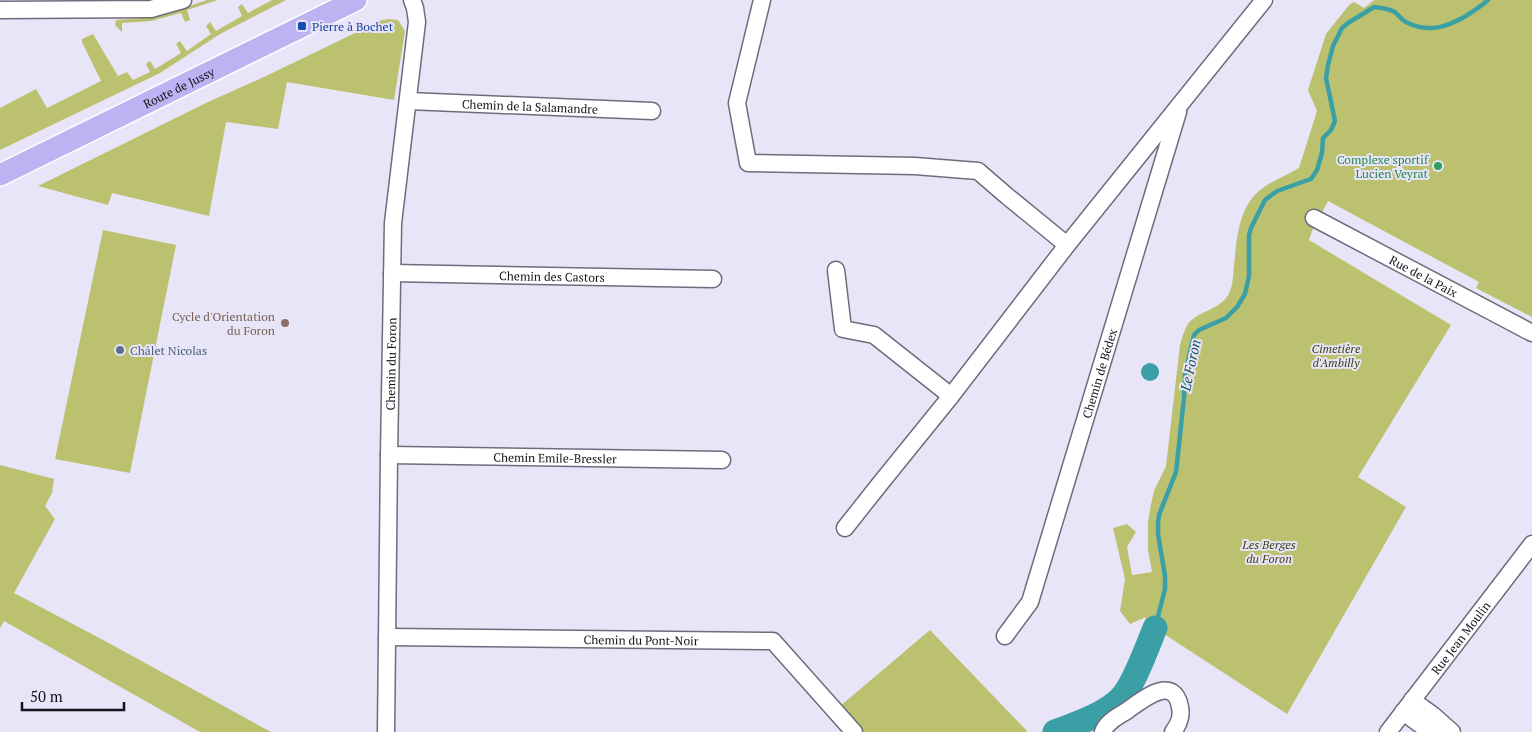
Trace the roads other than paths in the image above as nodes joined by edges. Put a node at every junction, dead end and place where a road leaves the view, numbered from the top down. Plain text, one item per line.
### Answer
1 (184, 0) edge
2 (356, 0) edge
3 (412, 0) edge
4 (762, 0) edge
5 (1264, 0) edge
6 (0, 10) edge
7 (408, 101) junction
8 (1180, 105) junction
9 (652, 111) dead end
10 (0, 175) edge
11 (1314, 218) dead end
12 (1067, 245) junction
13 (836, 270) dead end
14 (392, 273) junction
15 (713, 279) dead end
16 (1532, 332) edge
17 (951, 396) junction
18 (389, 455) junction
19 (722, 460) dead end
20 (846, 528) dead end
21 (1532, 544) edge
22 (1532, 561) edge
23 (1004, 636) dead end
24 (387, 637) junction
25 (1412, 709) junction
26 (386, 732) edge
27 (854, 732) edge
28 (1103, 732) edge
29 (1173, 732) edge
30 (1388, 732) edge
31 (1400, 732) edge
32 (1439, 732) edge
33 (1452, 732) edge

1 - 6 street
2 - 10 main road, Route de Jussy
3 - 7 street, Chemin du Foron
4 - 12 street
5 - 8 street, Chemin de Bédex
7 - 9 street, Chemin de la Salamandre
7 - 14 street, Chemin du Foron
8 - 12 street, Chemin de Bédex
8 - 23 street, Chemin de Bédex
11 - 16 street, Rue de la Paix
12 - 17 street, Chemin de Bédex
13 - 17 street
14 - 15 street, Chemin des Castors
14 - 18 street, Chemin du Foron
17 - 20 street, Chemin de Bédex
18 - 19 street, Chemin Emile-Bressler
18 - 24 street, Chemin du Foron
21 - 25 street, Rue Jean Moulin
22 - 25 street, Rue Jean Moulin
24 - 26 street, Chemin du Foron
24 - 27 street, Chemin du Pont-Noir
25 - 30 street, Rue Jean Moulin
25 - 31 street, Rue Jean Moulin
25 - 32 street
25 - 33 street
28 - 29 street

